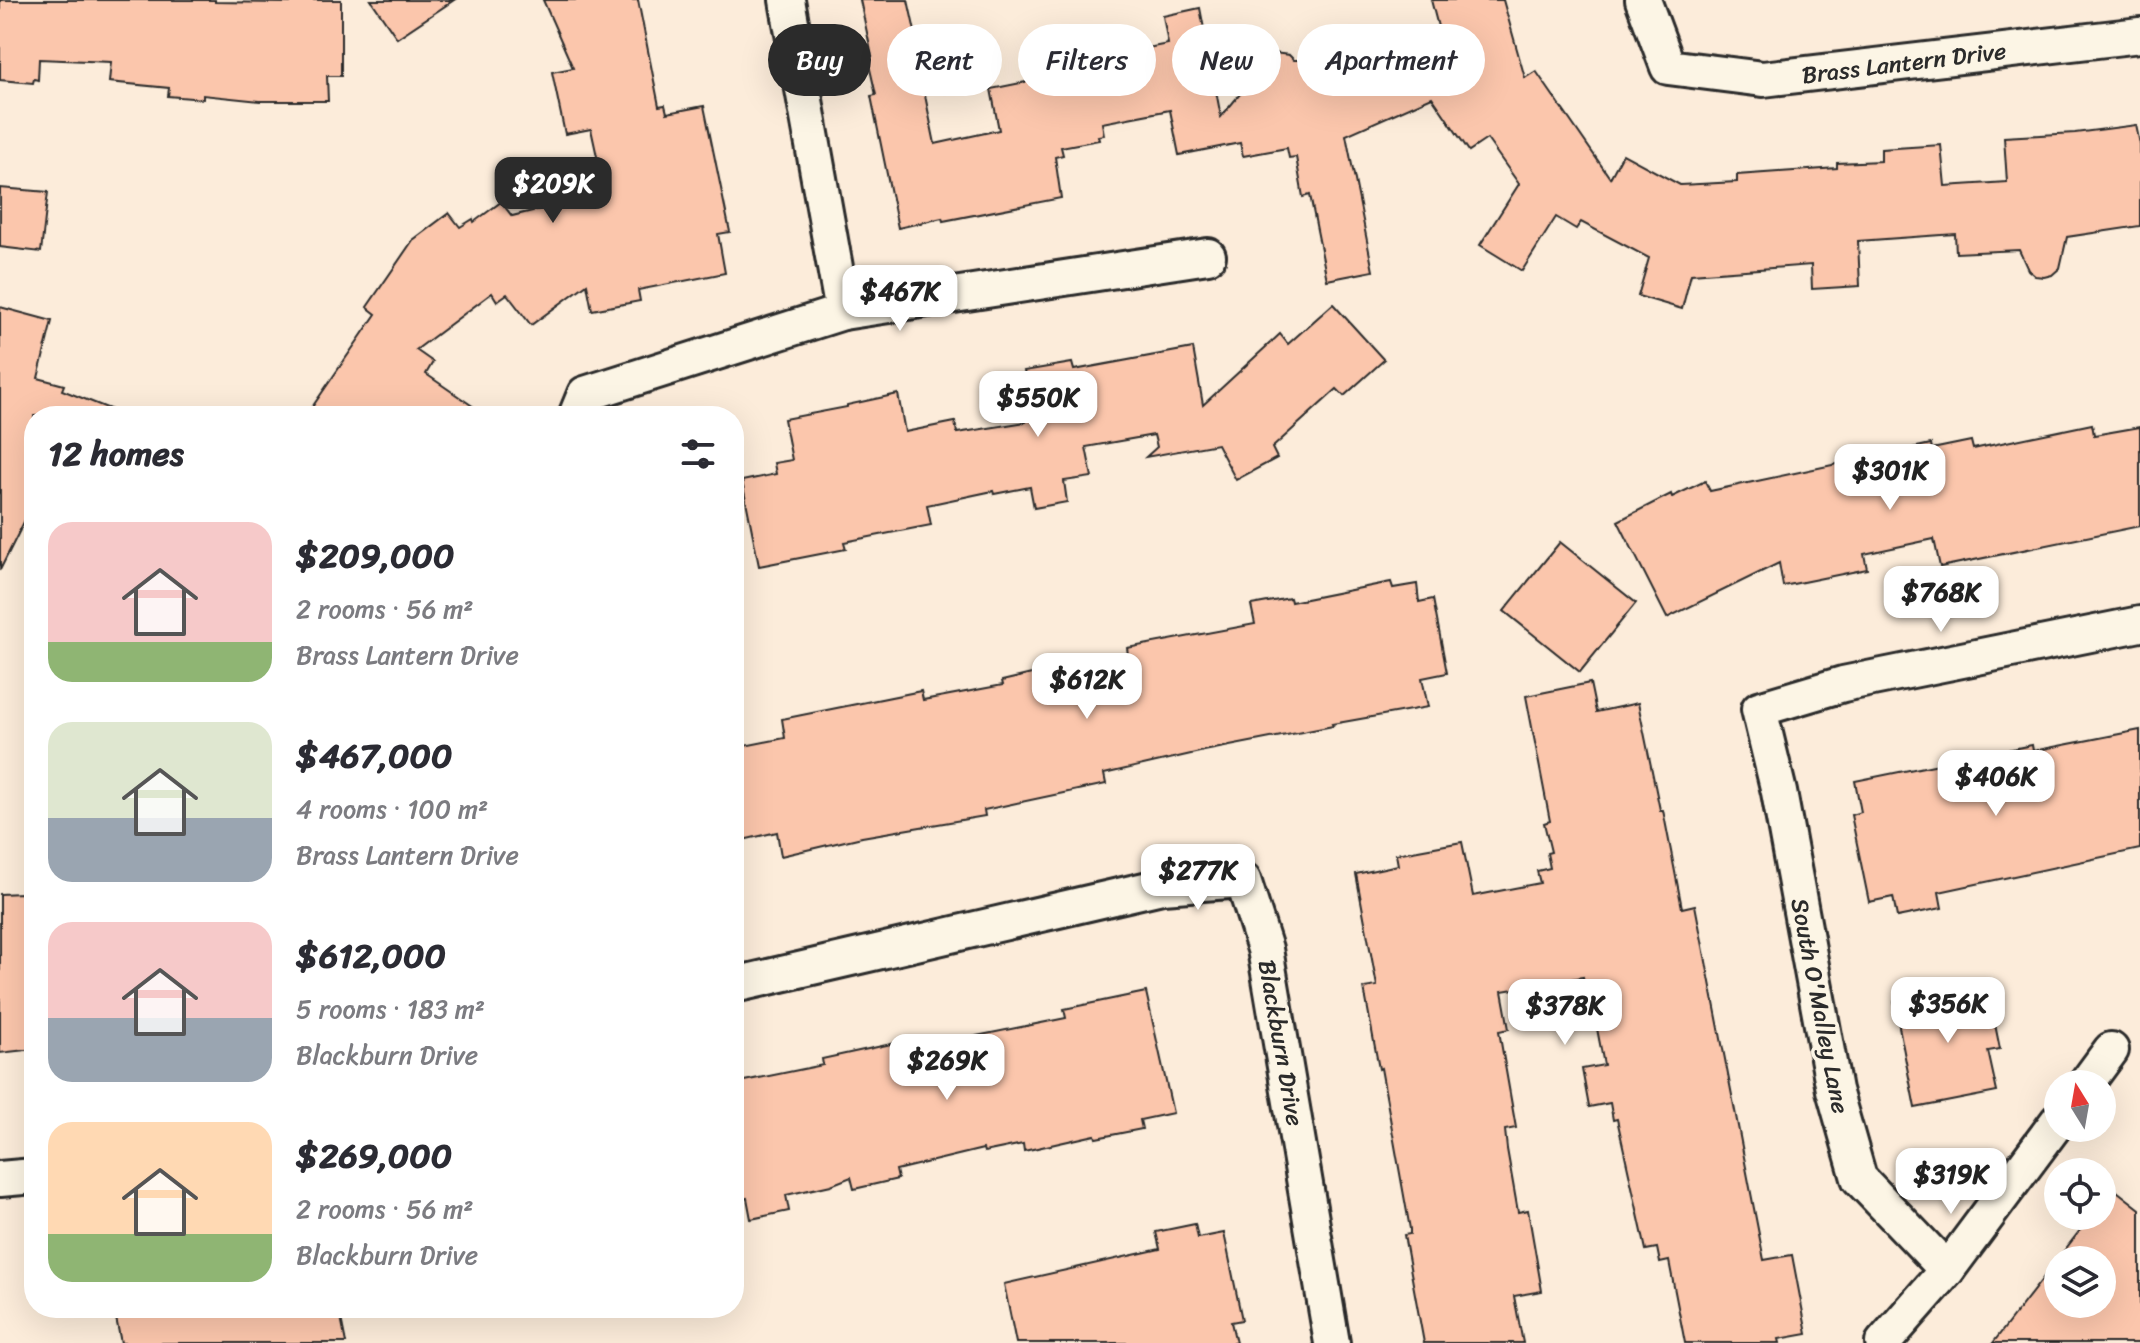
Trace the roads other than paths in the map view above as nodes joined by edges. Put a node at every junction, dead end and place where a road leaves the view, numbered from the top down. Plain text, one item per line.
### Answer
1 (787, 0) edge
2 (1643, 0) edge
3 (2140, 35) edge
4 (1208, 256) dead end
5 (843, 312) junction
6 (580, 406) edge
7 (2140, 624) edge
8 (744, 983) edge
9 (2111, 1050) dead end
10 (2096, 1070) edge
11 (2044, 1140) edge
12 (24, 1177) edge
13 (0, 1179) edge
14 (1947, 1270) junction
15 (1332, 1343) edge
16 (1883, 1343) edge

1 - 5 street
2 - 3 street, Brass Lantern Drive
4 - 5 street
5 - 6 street
7 - 14 street, South O'Malley Lane
8 - 15 street, Blackburn Drive
9 - 10 street
11 - 14 street
12 - 13 street
14 - 16 street

